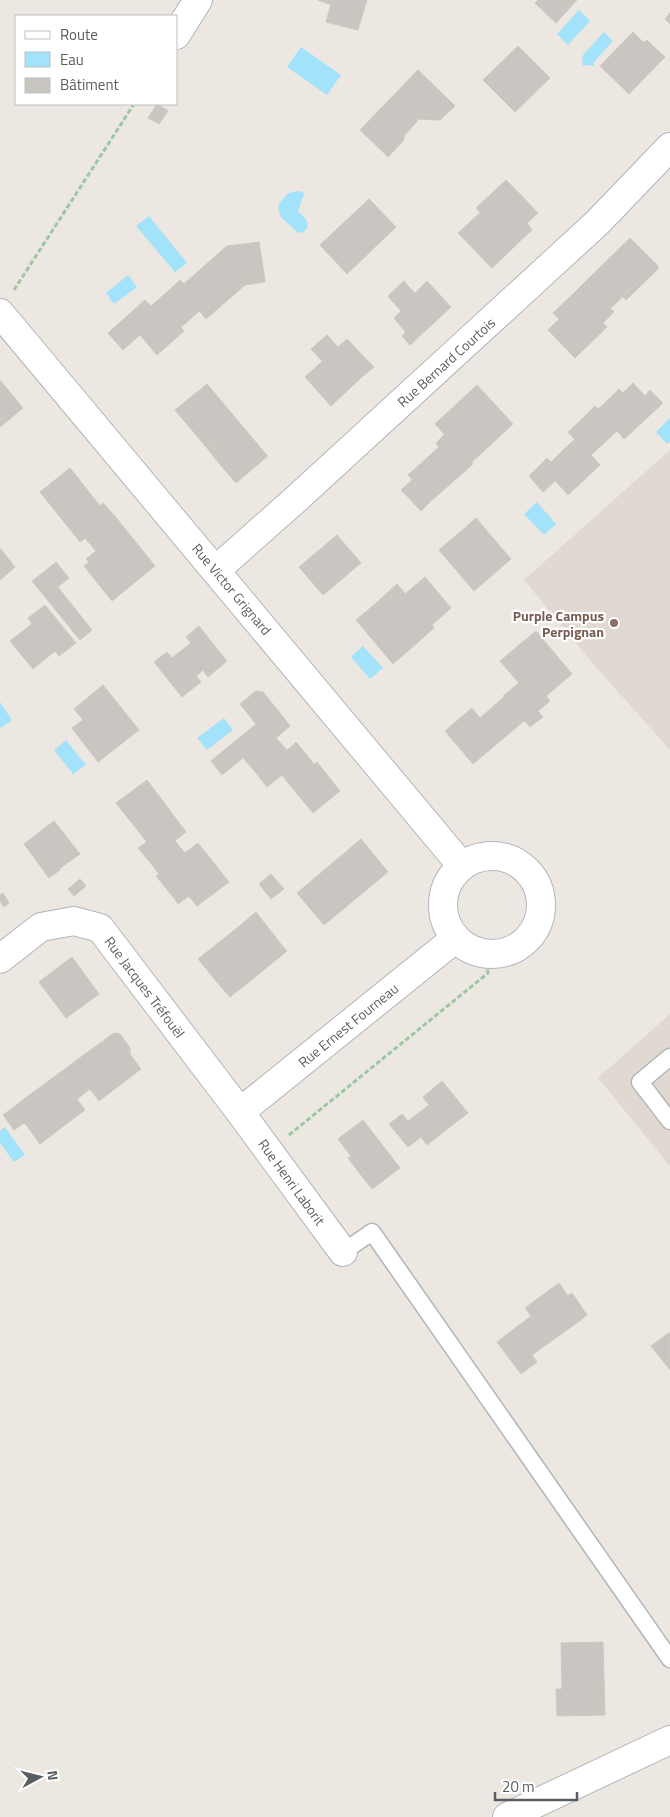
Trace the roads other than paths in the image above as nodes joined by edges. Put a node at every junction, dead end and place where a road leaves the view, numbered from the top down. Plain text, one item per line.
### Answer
1 (198, 0) edge
2 (178, 32) edge
3 (670, 147) edge
4 (5, 304) edge
5 (216, 570) junction
6 (462, 866) junction
7 (456, 938) junction
8 (0, 959) edge
9 (670, 1057) edge
10 (240, 1112) junction
11 (670, 1121) edge
12 (343, 1252) joint
13 (670, 1659) edge
14 (670, 1740) edge
15 (507, 1817) edge

1 - 2 street
3 - 5 street, Rue Bernard Courtois
4 - 5 street, Rue Victor Grignard
5 - 6 street, Rue Victor Grignard
6 - 7 street
6 - 7 street
7 - 10 street, Rue Ernest Fourneau
8 - 10 street, Rue Jacques Tréfouël
9 - 11 lane
10 - 12 street, Rue Henri Laborit
12 - 13 lane
14 - 15 street

